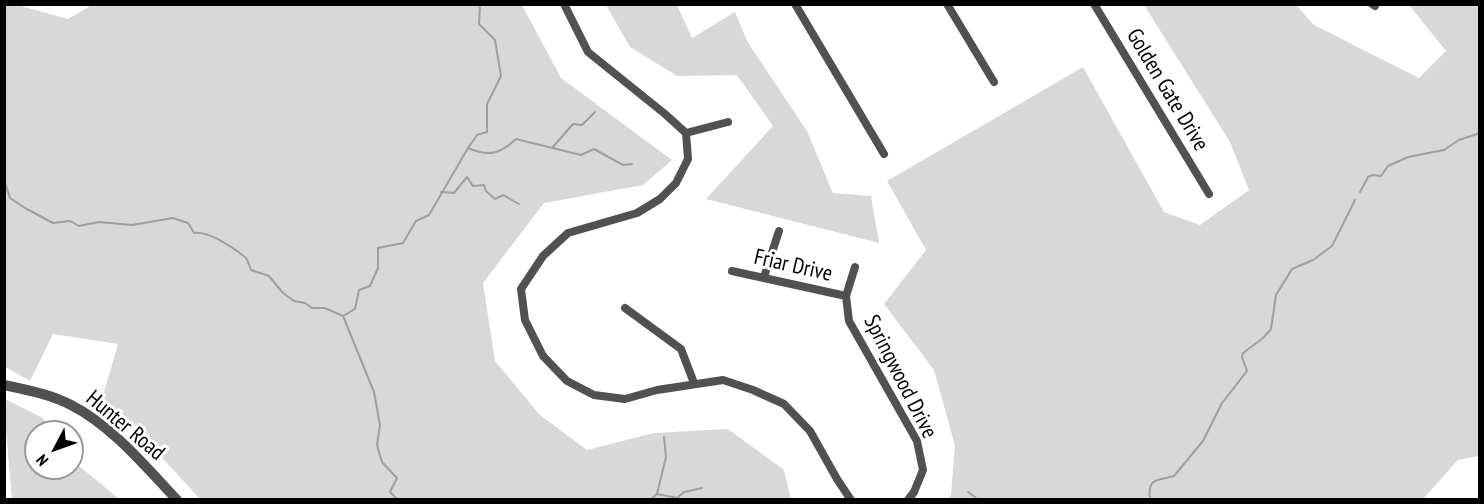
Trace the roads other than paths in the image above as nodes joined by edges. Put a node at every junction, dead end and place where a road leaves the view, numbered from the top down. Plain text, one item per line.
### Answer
1 (564, 4) edge
2 (795, 4) edge
3 (947, 4) edge
4 (1094, 4) edge
5 (994, 82) dead end
6 (728, 122) dead end
7 (686, 133) junction
8 (884, 154) dead end
9 (1209, 194) dead end
10 (779, 231) dead end
11 (855, 267) dead end
12 (732, 271) dead end
13 (764, 277) junction
14 (846, 296) junction
15 (625, 308) dead end
16 (694, 383) junction
17 (4, 385) edge
18 (177, 500) edge
19 (851, 500) edge
20 (908, 500) edge

1 - 7 street
2 - 8 street
3 - 5 street
4 - 9 street, Golden Gate Drive
6 - 7 street
7 - 16 street
10 - 13 street
11 - 14 street, Springwood Drive
12 - 13 street, Friar Drive
13 - 14 street, Friar Drive
14 - 20 street, Springwood Drive
15 - 16 street
16 - 19 street
17 - 18 street, Hunter Road

